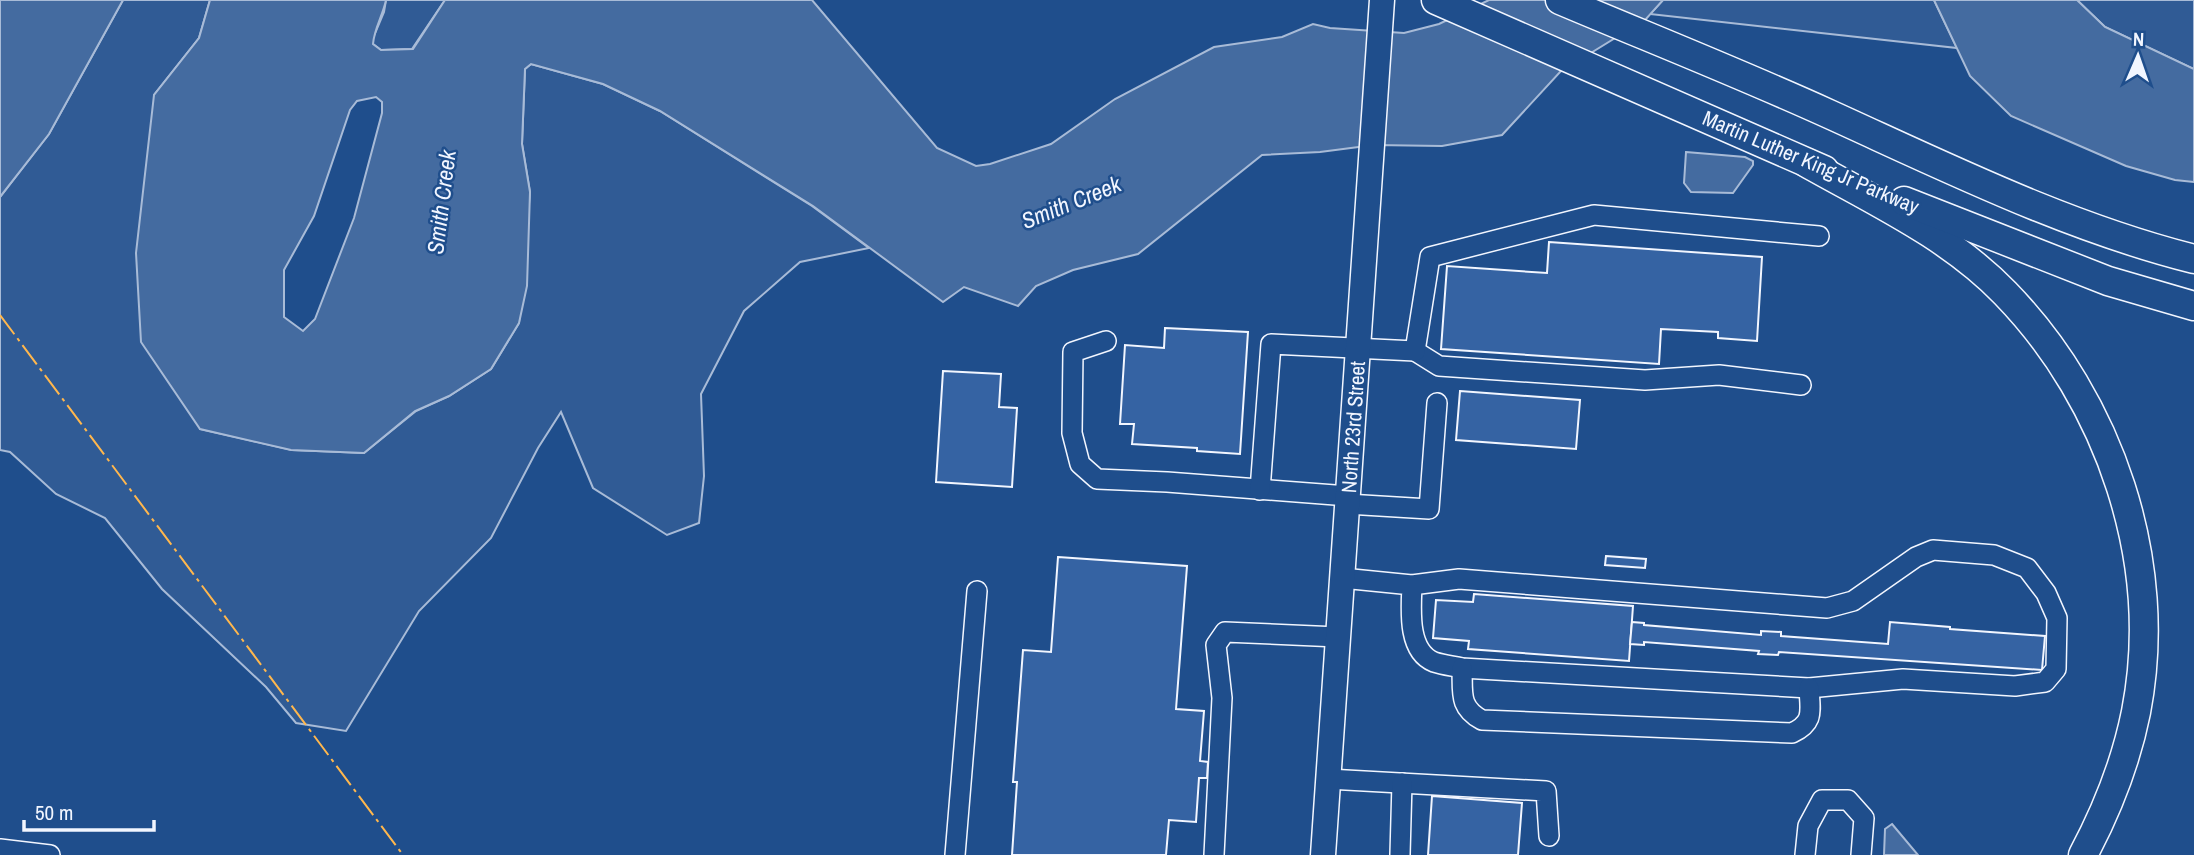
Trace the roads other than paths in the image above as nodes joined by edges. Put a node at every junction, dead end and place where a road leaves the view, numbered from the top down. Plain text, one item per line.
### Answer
1 (1436, 0) edge
2 (1560, 0) edge
3 (1382, 4) edge
4 (1807, 163) junction
5 (1819, 236) dead end
6 (2194, 259) edge
7 (2194, 306) edge
8 (1106, 341) dead end
9 (1358, 349) junction
10 (1415, 351) junction
11 (1801, 385) dead end
12 (1437, 403) dead end
13 (1260, 490) junction
14 (1348, 500) junction
15 (1342, 578) junction
16 (1412, 585) junction
17 (977, 591) dead end
18 (1338, 637) junction
19 (1462, 668) junction
20 (1808, 688) junction
21 (1328, 779) junction
22 (1402, 783) junction
23 (1549, 836) dead end
24 (0, 849) edge
25 (1400, 853) edge
26 (50, 855) edge
27 (955, 855) edge
28 (1214, 855) edge
29 (1323, 855) edge
30 (1805, 855) edge
31 (1861, 855) edge
32 (2083, 855) edge

1 - 4 highway, Martin Luther King Jr Parkway
2 - 6 highway
3 - 9 main road, North 23rd Street
4 - 7 highway, Martin Luther King Jr Parkway
4 - 32 highway
5 - 10 street
8 - 13 street
9 - 10 street
9 - 13 street
9 - 14 main road, North 23rd Street
10 - 11 street
12 - 14 street
13 - 14 street
14 - 15 main road, North 23rd Street
15 - 16 street
15 - 18 main road, North 23rd Street
16 - 19 street
16 - 20 street
17 - 27 street
18 - 21 main road, North 23rd Street
18 - 28 street
19 - 20 street
19 - 20 street
21 - 22 street
21 - 29 main road, North 23rd Street
22 - 23 street
22 - 25 street
24 - 26 street
30 - 31 street

